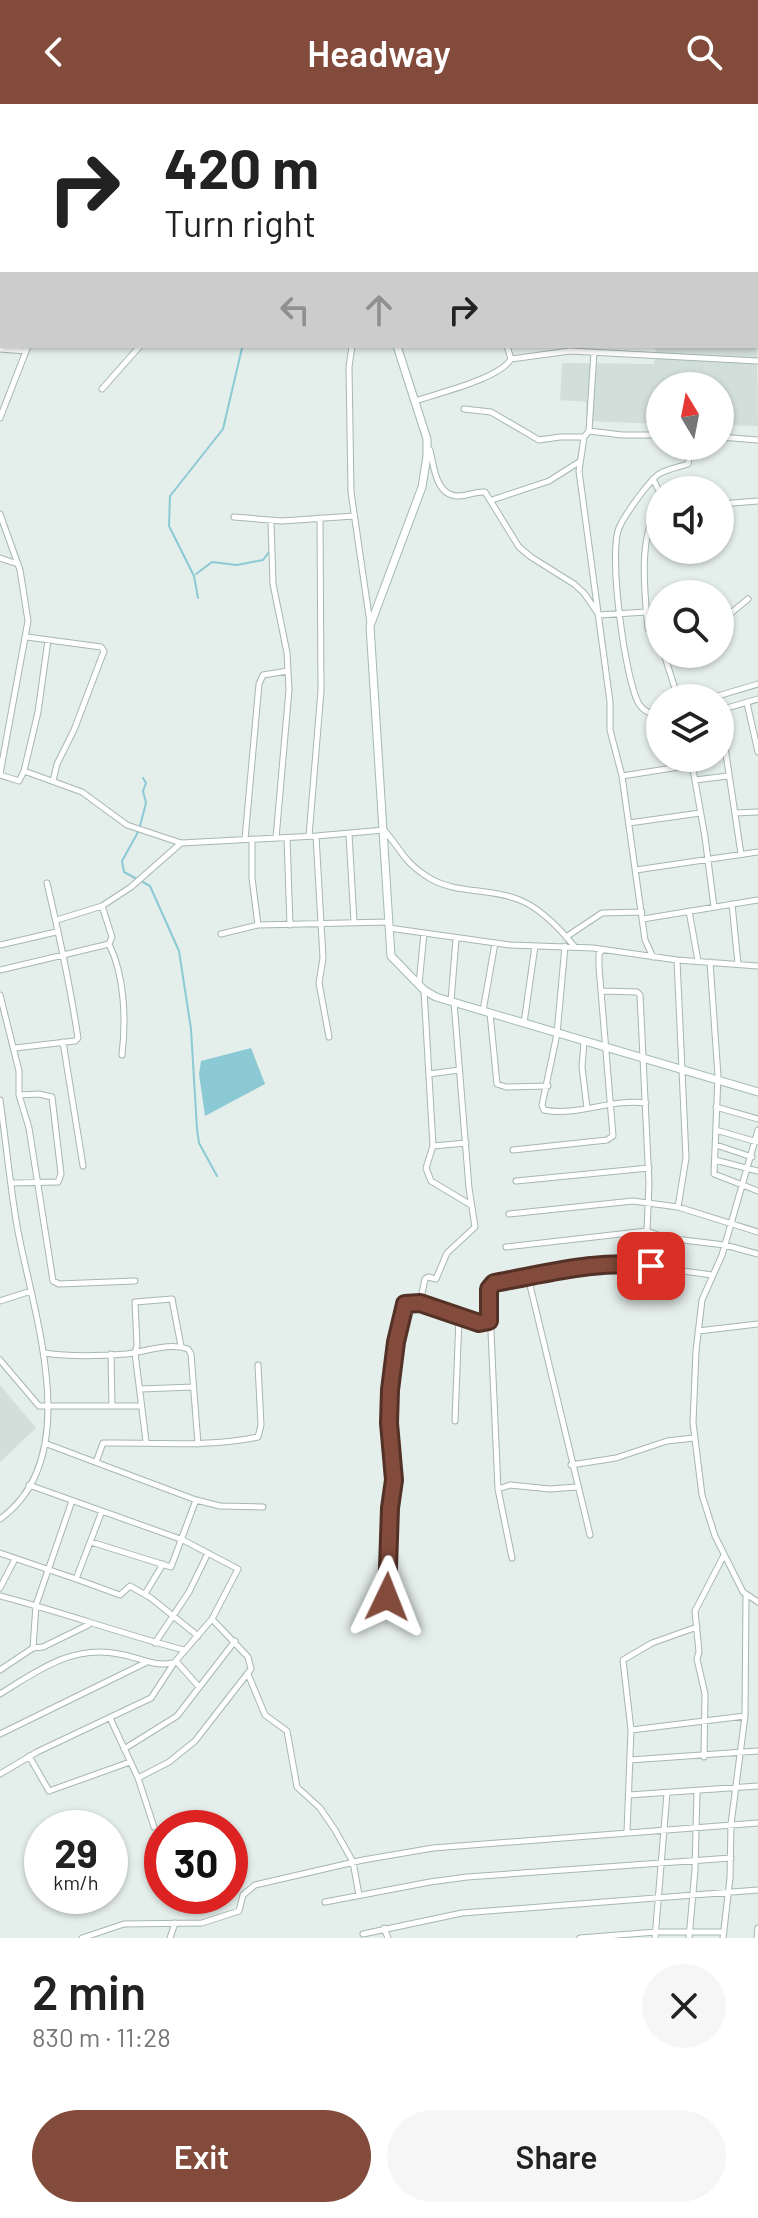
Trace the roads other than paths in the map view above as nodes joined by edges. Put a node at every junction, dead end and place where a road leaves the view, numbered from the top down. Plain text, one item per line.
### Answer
1 (27, 348) edge
2 (138, 348) edge
3 (352, 348) edge
4 (398, 348) edge
5 (508, 348) edge
6 (632, 348) edge
7 (0, 349) edge
8 (594, 352) junction
9 (632, 354) junction
10 (511, 359) junction
11 (758, 361) edge
12 (102, 389) dead end
13 (414, 402) junction
14 (464, 409) dead end
15 (0, 418) edge
16 (589, 431) junction
17 (646, 435) edge
18 (584, 437) junction
19 (734, 438) edge
20 (427, 439) junction
21 (758, 440) edge
22 (689, 460) edge
23 (580, 461) junction
24 (658, 476) edge
25 (646, 490) edge
26 (492, 500) junction
27 (758, 501) edge
28 (734, 503) edge
29 (0, 514) edge
30 (354, 516) junction
31 (234, 517) dead end
32 (320, 518) junction
33 (271, 521) junction
34 (0, 558) edge
35 (18, 564) junction
36 (748, 599) dead end
37 (734, 610) edge
38 (620, 612) junction
39 (646, 612) edge
40 (599, 615) junction
41 (370, 626) junction
42 (27, 637) junction
43 (48, 640) junction
44 (288, 671) junction
45 (758, 684) edge
46 (734, 691) edge
47 (758, 699) edge
48 (747, 703) junction
49 (734, 707) edge
50 (646, 710) edge
51 (758, 752) edge
52 (24, 771) junction
53 (646, 771) edge
54 (693, 772) edge
55 (728, 772) edge
56 (0, 775) edge
57 (622, 776) junction
58 (728, 776) junction
59 (695, 780) junction
60 (53, 781) junction
61 (758, 812) edge
62 (700, 813) junction
63 (735, 813) junction
64 (629, 823) junction
65 (384, 830) junction
66 (349, 834) junction
67 (312, 836) junction
68 (276, 838) junction
69 (287, 838) junction
70 (245, 839) junction
71 (252, 839) junction
72 (181, 843) junction
73 (758, 852) edge
74 (741, 854) junction
75 (708, 859) junction
76 (636, 870) junction
77 (47, 883) dead end
78 (758, 900) edge
79 (732, 904) junction
80 (102, 906) junction
81 (714, 907) junction
82 (689, 911) junction
83 (642, 915) junction
84 (57, 920) junction
85 (321, 922) junction
86 (354, 922) junction
87 (388, 924) junction
88 (258, 925) junction
89 (290, 925) junction
90 (56, 932) junction
91 (424, 933) junction
92 (221, 934) dead end
93 (566, 937) junction
94 (456, 938) junction
95 (645, 940) junction
96 (495, 943) junction
97 (109, 944) junction
98 (0, 945) edge
99 (535, 945) junction
100 (565, 946) junction
101 (575, 947) junction
102 (601, 952) junction
103 (635, 953) junction
104 (62, 954) junction
105 (653, 957) junction
106 (677, 960) junction
107 (698, 961) junction
108 (710, 962) junction
109 (738, 964) junction
110 (758, 966) edge
111 (0, 970) edge
112 (421, 988) junction
113 (602, 991) junction
114 (0, 995) edge
115 (456, 1003) junction
116 (486, 1012) junction
117 (524, 1024) junction
118 (557, 1034) junction
119 (329, 1037) dead end
120 (584, 1041) junction
121 (63, 1042) junction
122 (607, 1047) junction
123 (15, 1048) junction
124 (122, 1055) dead end
125 (645, 1059) junction
126 (681, 1069) junction
127 (460, 1070) junction
128 (429, 1074) junction
129 (718, 1079) junction
130 (548, 1086) junction
131 (758, 1092) edge
132 (19, 1095) junction
133 (0, 1100) edge
134 (611, 1102) junction
135 (646, 1103) junction
136 (716, 1107) junction
137 (587, 1108) junction
138 (758, 1119) edge
139 (716, 1130) junction
140 (758, 1130) edge
141 (756, 1142) edge
142 (466, 1143) junction
143 (716, 1145) junction
144 (433, 1146) junction
145 (513, 1150) dead end
146 (752, 1157) junction
147 (715, 1160) junction
148 (83, 1166) dead end
149 (649, 1168) junction
150 (749, 1168) junction
151 (758, 1171) edge
152 (516, 1181) dead end
153 (11, 1183) junction
154 (36, 1183) junction
155 (743, 1186) junction
156 (758, 1191) edge
157 (650, 1204) junction
158 (472, 1206) junction
159 (678, 1207) junction
160 (509, 1214) dead end
161 (732, 1223) junction
162 (647, 1231) junction
163 (635, 1232) junction
164 (758, 1232) edge
165 (725, 1245) junction
166 (506, 1247) dead end
167 (758, 1254) edge
168 (632, 1264) junction
169 (712, 1275) junction
170 (528, 1277) junction
171 (135, 1281) dead end
172 (31, 1291) junction
173 (0, 1301) edge
174 (420, 1303) junction
175 (459, 1318) junction
176 (489, 1321) junction
177 (758, 1324) edge
178 (698, 1331) junction
179 (181, 1346) junction
180 (45, 1353) junction
181 (135, 1353) junction
182 (111, 1354) junction
183 (0, 1360) edge
184 (258, 1365) dead end
185 (193, 1387) junction
186 (141, 1389) junction
187 (112, 1406) junction
188 (142, 1406) junction
189 (46, 1408) junction
190 (455, 1421) dead end
191 (694, 1438) junction
192 (146, 1441) junction
193 (47, 1444) junction
194 (198, 1444) junction
195 (96, 1462) junction
196 (571, 1465) junction
197 (29, 1485) junction
198 (577, 1487) junction
199 (498, 1489) junction
200 (196, 1500) junction
201 (72, 1501) junction
202 (263, 1507) dead end
203 (102, 1511) junction
204 (0, 1519) edge
205 (590, 1535) dead end
206 (183, 1540) junction
207 (91, 1542) junction
208 (0, 1553) edge
209 (208, 1553) junction
210 (724, 1554) junction
211 (512, 1558) dead end
212 (15, 1559) junction
213 (163, 1564) junction
214 (46, 1570) junction
215 (76, 1579) junction
216 (0, 1588) edge
217 (145, 1594) junction
218 (746, 1595) junction
219 (0, 1596) edge
220 (758, 1602) edge
221 (36, 1605) junction
222 (405, 1614) dead end
223 (174, 1617) junction
224 (212, 1619) junction
225 (89, 1624) junction
226 (697, 1627) junction
227 (198, 1636) junction
228 (235, 1641) junction
229 (155, 1643) junction
230 (33, 1648) junction
231 (184, 1650) junction
232 (175, 1662) junction
233 (145, 1663) junction
234 (0, 1670) edge
235 (248, 1674) junction
236 (199, 1687) junction
237 (0, 1694) edge
238 (745, 1716) junction
239 (110, 1718) junction
240 (706, 1722) junction
241 (631, 1730) junction
242 (0, 1734) edge
243 (124, 1749) junction
244 (758, 1751) edge
245 (740, 1752) junction
246 (29, 1756) junction
247 (704, 1757) junction
248 (630, 1760) junction
249 (130, 1762) junction
250 (0, 1774) edge
251 (138, 1778) junction
252 (758, 1786) edge
253 (736, 1787) junction
254 (697, 1791) junction
255 (667, 1793) junction
256 (629, 1795) junction
257 (148, 1810) edge
258 (758, 1823) edge
259 (731, 1824) junction
260 (696, 1826) junction
261 (663, 1829) junction
262 (627, 1832) junction
263 (731, 1858) junction
264 (696, 1860) junction
265 (353, 1862) junction
266 (661, 1863) junction
267 (758, 1890) edge
268 (728, 1892) junction
269 (359, 1895) junction
270 (693, 1896) junction
271 (657, 1898) junction
272 (325, 1902) dead end
273 (175, 1923) junction
274 (384, 1928) junction
275 (758, 1928) edge
276 (363, 1934) dead end
277 (656, 1935) edge
278 (690, 1935) edge
279 (723, 1935) edge
280 (82, 1938) edge
281 (170, 1938) edge
282 (388, 1938) edge
283 (580, 1938) edge
284 (757, 1938) edge

1 - 7 street
1 - 15 street
2 - 12 street
3 - 30 street
4 - 13 street
5 - 10 street
6 - 9 street
8 - 9 street
8 - 10 street
8 - 16 street
9 - 11 street
10 - 13 street
13 - 20 street
14 - 18 street
16 - 17 street
16 - 18 street
18 - 23 street
19 - 21 street
20 - 26 street
20 - 41 street
22 - 24 street
23 - 26 street
23 - 40 street
25 - 38 street
26 - 40 street
27 - 28 street
29 - 35 street
30 - 32 street
30 - 41 street
31 - 33 street
32 - 33 street
32 - 67 street
33 - 44 street
34 - 35 street
35 - 42 street
36 - 37 street
38 - 39 street
38 - 40 street
38 - 50 street
40 - 57 street
41 - 65 street
42 - 43 street
42 - 56 street
43 - 52 street
43 - 60 street
44 - 68 street
44 - 70 street
45 - 46 street
47 - 48 street
48 - 49 street
48 - 51 street
52 - 56 street
52 - 60 street
53 - 57 street
54 - 59 street
55 - 58 street
57 - 64 street
58 - 59 street
58 - 63 street
59 - 62 street
60 - 72 street
61 - 63 street
62 - 64 street
62 - 75 street
63 - 74 street
64 - 76 street
65 - 66 street
65 - 87 street
65 - 93 street
66 - 67 street
66 - 86 street
67 - 69 street
67 - 85 street
68 - 69 street
68 - 71 street
69 - 89 street
70 - 71 street
70 - 72 street
71 - 88 street
72 - 80 street
73 - 74 street
74 - 75 street
75 - 76 street
75 - 81 street
76 - 83 street
77 - 84 street
78 - 79 street
79 - 81 street
79 - 109 street
80 - 84 street
80 - 97 street
81 - 82 street
82 - 83 street
82 - 107 street
83 - 93 street
83 - 95 street
84 - 90 street
85 - 86 street
85 - 89 street
85 - 119 street
86 - 87 street
87 - 91 street
87 - 112 street
88 - 89 street
88 - 92 street
90 - 98 street
90 - 104 street
91 - 94 street
91 - 112 street
93 - 101 street
94 - 96 street
94 - 115 street
95 - 103 street
95 - 105 street
96 - 99 street
96 - 116 street
97 - 104 street
97 - 124 street
99 - 100 street
99 - 117 street
100 - 101 street
100 - 118 street
101 - 102 street
102 - 103 street
102 - 113 street
103 - 105 street
104 - 111 street
104 - 121 street
105 - 106 street
106 - 107 street
106 - 126 street
107 - 108 street
108 - 109 street
108 - 129 street
109 - 110 street
112 - 115 street
112 - 128 street
113 - 122 street
113 - 125 street
114 - 123 street
115 - 116 street
115 - 127 street
116 - 117 street
116 - 130 street
117 - 118 street
118 - 120 street
118 - 130 street
120 - 122 street
120 - 137 street
121 - 123 street
121 - 148 street
122 - 125 street
122 - 134 street
123 - 132 street
125 - 126 street
125 - 135 street
126 - 129 street
126 - 159 street
127 - 128 street
127 - 142 street
128 - 144 street
129 - 131 street
129 - 136 street
130 - 137 street
132 - 154 street
132 - 154 street
133 - 153 street
134 - 135 street
134 - 137 street
134 - 145 street
135 - 149 street
136 - 138 street
136 - 139 street
139 - 141 street
139 - 143 street
140 - 141 street
141 - 146 street
142 - 144 street
142 - 158 street
143 - 146 street
143 - 147 street
144 - 158 street
146 - 150 street
147 - 150 street
147 - 155 street
149 - 152 street
149 - 157 street
150 - 151 street
150 - 155 street
153 - 154 street
153 - 172 street
154 - 171 street
155 - 156 street
155 - 161 street
157 - 159 street
157 - 160 street
157 - 162 street
158 - 174 street
159 - 161 street
161 - 164 street
161 - 165 street
162 - 163 street
162 - 165 street
163 - 166 street
163 - 168 street
165 - 167 street
165 - 169 street
168 - 169 street
168 - 170 street
169 - 178 street
170 - 176 street
170 - 196 street
172 - 173 street
172 - 180 street
174 - 175 street
174 - 222 street
175 - 176 street
175 - 190 street
176 - 199 street
177 - 178 street
178 - 191 street
179 - 181 street
179 - 181 street
179 - 185 street
180 - 182 street
180 - 189 street
181 - 182 street
181 - 186 street
182 - 187 street
183 - 189 street
184 - 194 street
185 - 186 street
185 - 194 street
186 - 188 street
187 - 188 street
187 - 189 street
188 - 192 street
189 - 193 street
191 - 196 street
191 - 210 street
192 - 194 street
192 - 195 street
193 - 195 street
193 - 197 street
195 - 200 street
196 - 198 street
197 - 201 street
197 - 204 street
198 - 199 street
198 - 205 street
199 - 211 street
200 - 202 street
200 - 206 street
201 - 203 street
201 - 214 street
203 - 206 street
203 - 207 street
206 - 209 street
206 - 213 street
207 - 213 street
207 - 215 street
208 - 212 street
209 - 223 street
209 - 224 street
210 - 218 street
210 - 226 street
212 - 214 street
212 - 216 street
213 - 217 street
214 - 215 street
214 - 221 street
215 - 217 street
217 - 223 street
218 - 220 street
218 - 238 street
219 - 221 street
221 - 225 street
221 - 230 street
223 - 227 street
223 - 229 street
224 - 227 street
224 - 228 street
225 - 229 street
225 - 230 street
226 - 240 street
226 - 241 street
227 - 231 street
228 - 235 street
228 - 236 street
229 - 231 street
230 - 234 street
231 - 232 street
232 - 233 street
232 - 236 street
232 - 239 street
233 - 237 street
233 - 242 street
235 - 251 street
235 - 265 street
236 - 243 street
238 - 240 street
238 - 245 street
239 - 243 street
239 - 246 street
240 - 241 street
240 - 247 street
241 - 248 street
243 - 249 street
244 - 245 street
245 - 247 street
245 - 253 street
246 - 249 street
246 - 250 street
247 - 248 street
248 - 256 street
249 - 251 street
251 - 257 street
252 - 253 street
253 - 254 street
253 - 259 street
254 - 255 street
254 - 260 street
255 - 256 street
255 - 261 street
256 - 262 street
258 - 259 street
259 - 260 street
259 - 263 street
260 - 261 street
260 - 264 street
261 - 262 street
261 - 266 street
262 - 265 street
263 - 264 street
263 - 268 street
264 - 266 street
264 - 270 street
265 - 269 street
265 - 273 street
266 - 269 street
266 - 271 street
267 - 268 street
268 - 270 street
268 - 279 street
269 - 272 street
270 - 271 street
270 - 278 street
271 - 274 street
271 - 277 street
273 - 280 street
273 - 281 street
274 - 276 street
274 - 282 street
275 - 284 street
277 - 278 street
277 - 283 street
278 - 279 street

